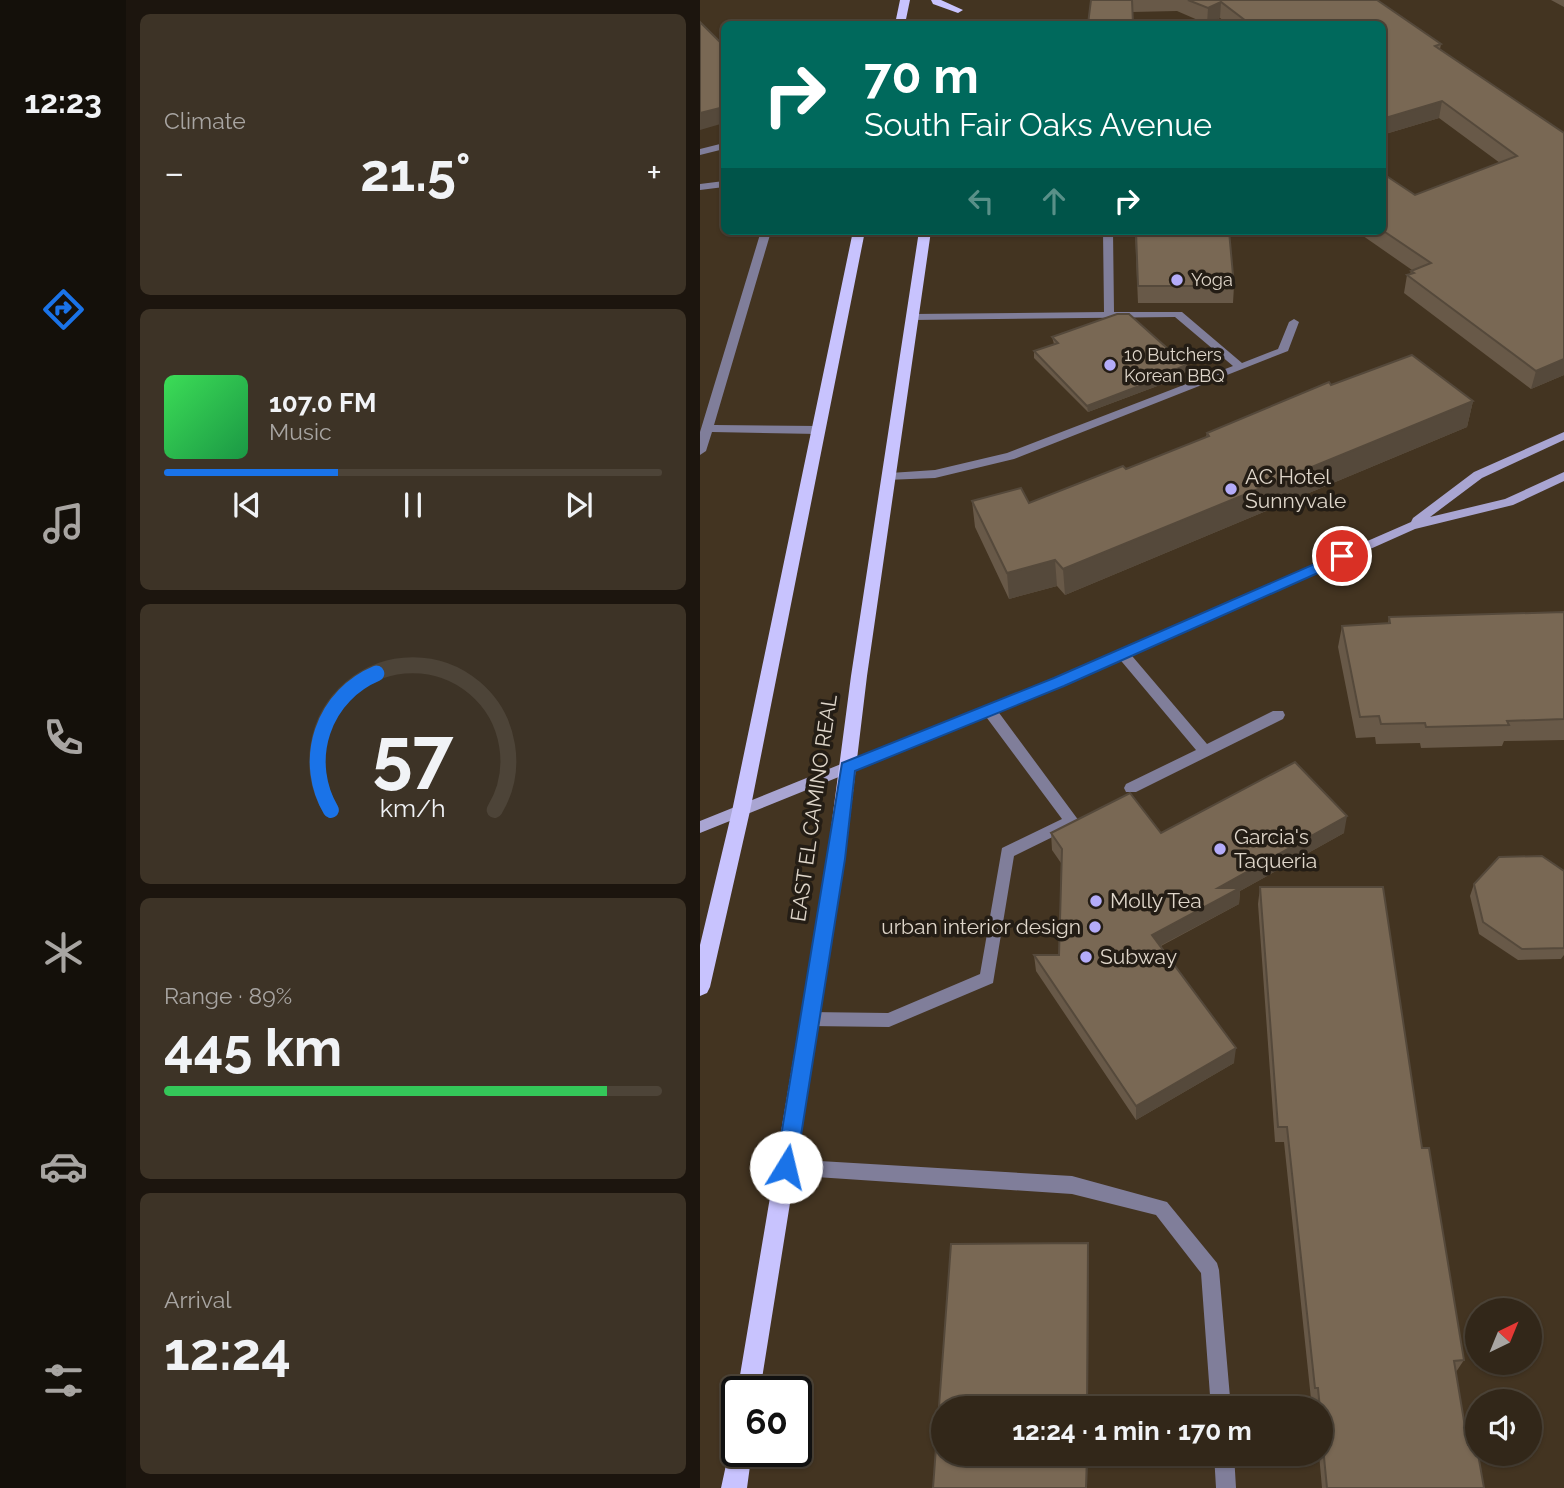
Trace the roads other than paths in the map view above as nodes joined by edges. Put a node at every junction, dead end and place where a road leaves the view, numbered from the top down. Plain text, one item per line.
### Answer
1 (905, 0) edge
2 (936, 0) edge
3 (959, 5) edge
4 (901, 21) edge
5 (721, 147) edge
6 (700, 152) edge
7 (721, 184) edge
8 (700, 187) edge
9 (765, 235) edge
10 (858, 235) edge
11 (924, 235) edge
12 (1108, 235) edge
13 (1109, 314) junction
14 (912, 317) junction
15 (1294, 322) dead end
16 (1240, 367) junction
17 (707, 428) junction
18 (818, 430) junction
19 (1564, 436) edge
20 (700, 451) edge
21 (890, 477) junction
22 (1564, 477) edge
23 (1411, 526) junction
24 (1122, 653) junction
25 (989, 710) junction
26 (1278, 716) dead end
27 (1205, 751) junction
28 (848, 767) junction
29 (1131, 788) dead end
30 (741, 811) junction
31 (700, 827) edge
32 (700, 987) edge
33 (809, 1019) junction
34 (786, 1167) junction
35 (751, 1376) edge
36 (1220, 1396) edge
37 (1225, 1466) edge
38 (737, 1467) edge
39 (734, 1488) edge
40 (1226, 1488) edge

1 - 4 main road
2 - 3 main road
5 - 6 lane
7 - 8 lane
9 - 17 lane
10 - 18 main road
11 - 14 main road, EAST EL CAMINO REAL
12 - 13 lane
13 - 14 lane
13 - 16 lane
14 - 21 main road, EAST EL CAMINO REAL
15 - 16 lane
16 - 21 lane
17 - 18 lane
17 - 20 lane
18 - 30 main road
19 - 23 main road
21 - 28 main road, EAST EL CAMINO REAL
22 - 23 main road
23 - 24 main road
24 - 25 main road
24 - 27 lane
25 - 28 main road
25 - 33 lane
26 - 27 lane
27 - 29 lane
28 - 30 main road
28 - 33 main road, EAST EL CAMINO REAL
30 - 31 main road
30 - 32 main road
33 - 34 main road, EAST EL CAMINO REAL
34 - 35 main road, EAST EL CAMINO REAL
34 - 36 lane
37 - 40 lane
38 - 39 main road

